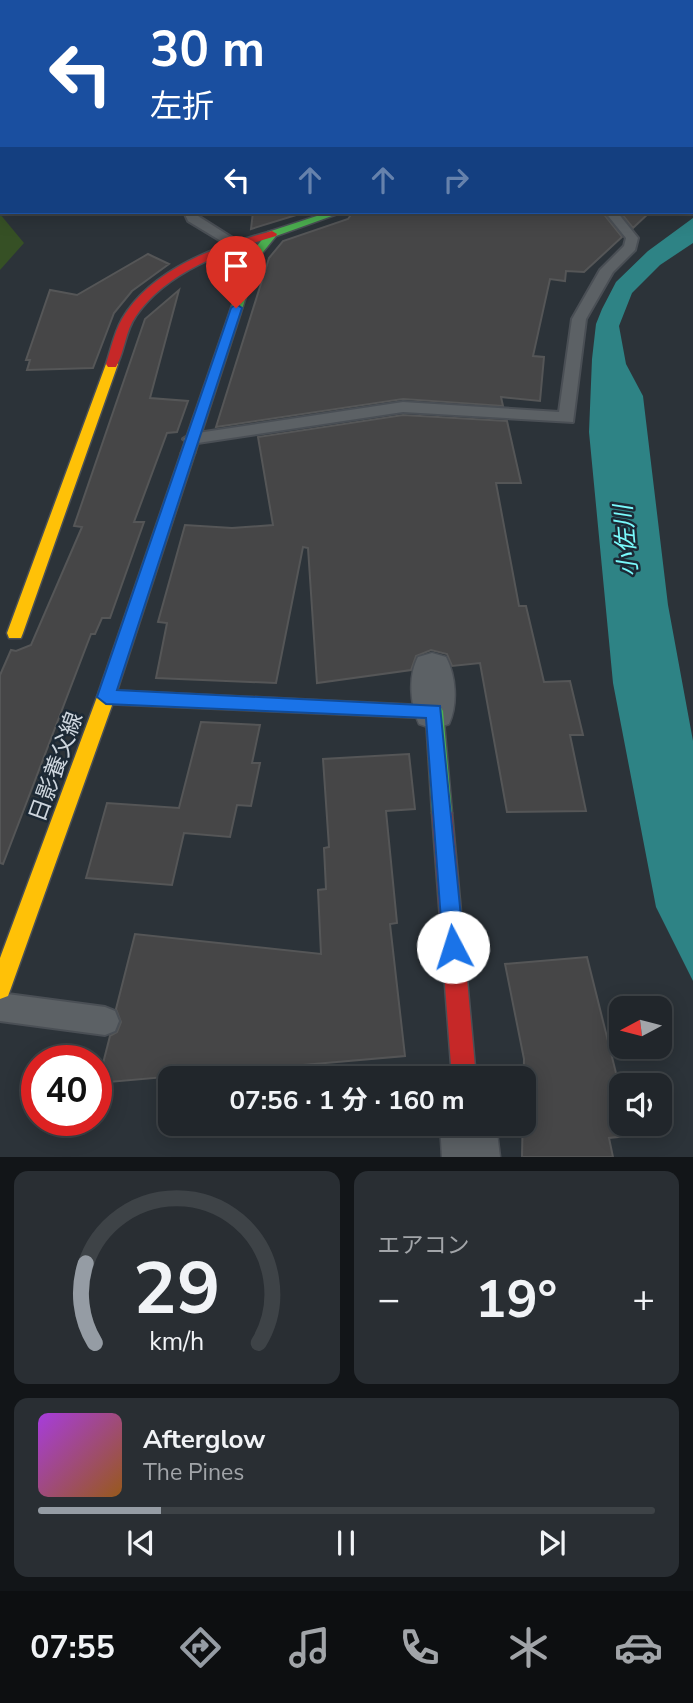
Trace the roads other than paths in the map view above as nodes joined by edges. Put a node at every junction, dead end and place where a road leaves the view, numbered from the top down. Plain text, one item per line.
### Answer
1 (191, 214) edge
2 (332, 214) edge
3 (613, 214) edge
4 (272, 234) junction
5 (236, 244) junction
6 (191, 439) junction
7 (15, 633) dead end
8 (432, 669) dead end
9 (106, 697) junction
10 (434, 711) junction
11 (0, 988) edge
12 (0, 1007) edge
13 (105, 1021) dead end
14 (463, 1066) edge
15 (469, 1136) edge
16 (471, 1157) edge

1 - 5 lane
2 - 4 street
3 - 6 lane
4 - 5 street
4 - 6 street, 日影養父線
5 - 7 street
6 - 9 street, 日影養父線
8 - 10 street
9 - 10 street
9 - 11 street, 日影養父線
10 - 14 street
12 - 13 lane
15 - 16 street

